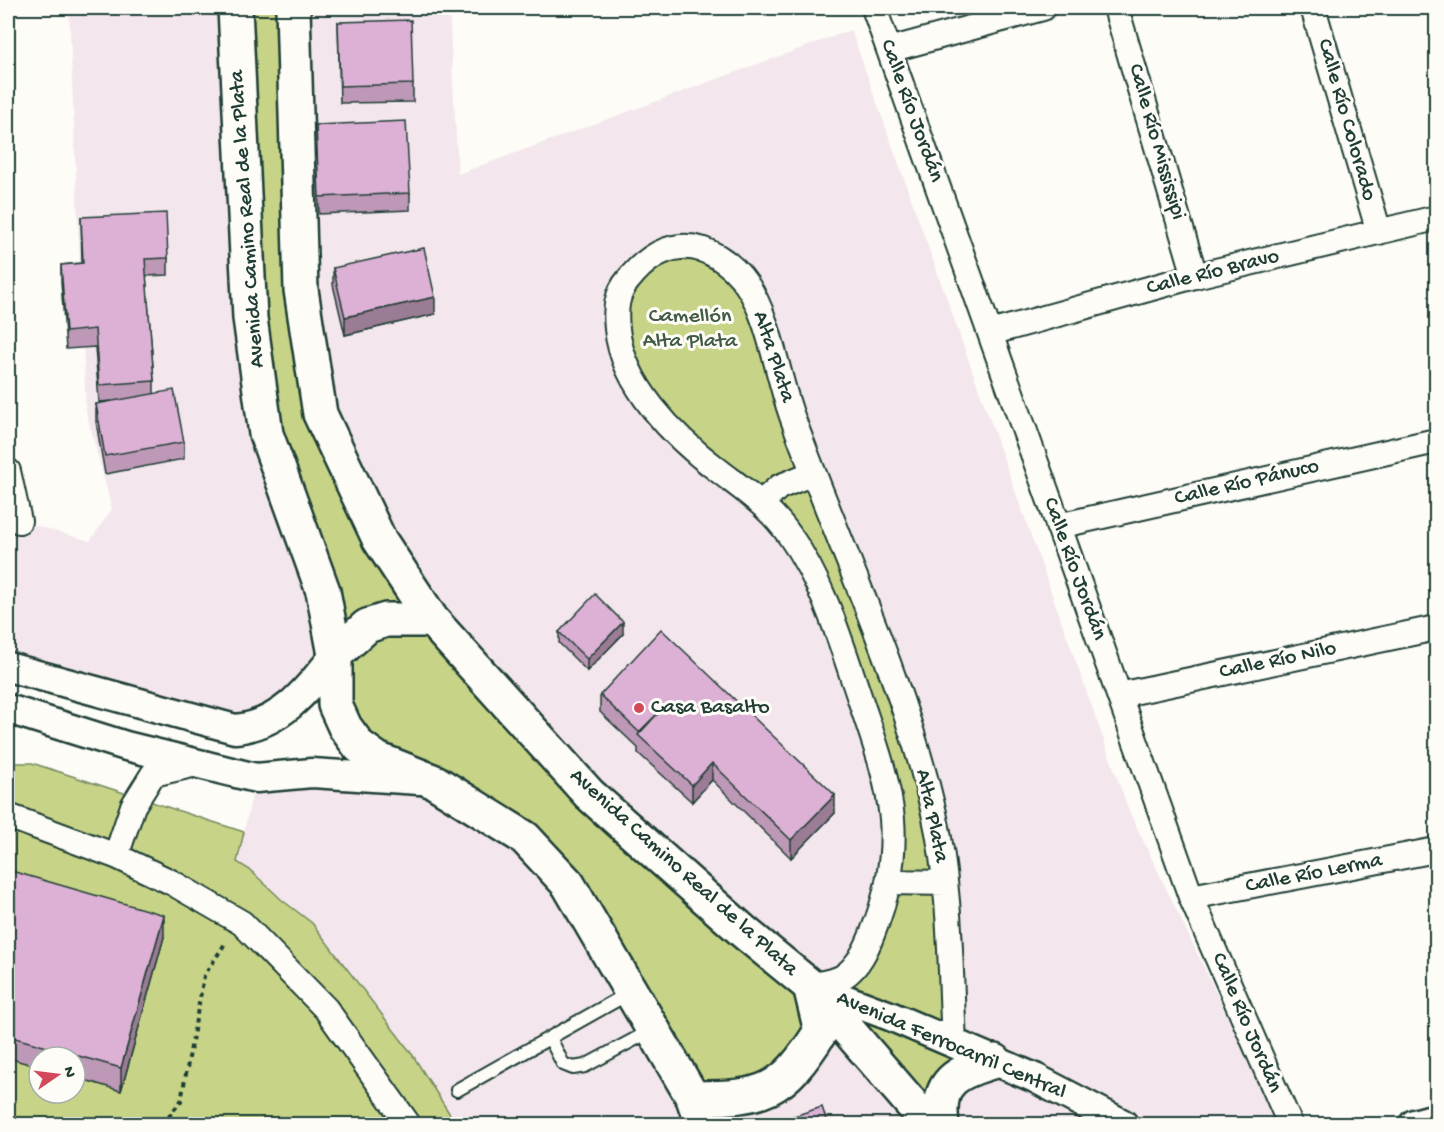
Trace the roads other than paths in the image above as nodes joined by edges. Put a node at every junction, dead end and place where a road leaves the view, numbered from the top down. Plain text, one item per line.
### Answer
1 (235, 8) edge
2 (293, 8) edge
3 (874, 8) edge
4 (1043, 8) edge
5 (1116, 8) edge
6 (1313, 8) edge
7 (888, 50) junction
8 (1437, 218) edge
9 (1379, 232) junction
10 (1195, 276) junction
11 (990, 333) junction
12 (1437, 441) edge
13 (8, 471) edge
14 (813, 472) junction
15 (762, 502) junction
16 (20, 521) dead end
17 (1058, 526) junction
18 (432, 620) junction
19 (1437, 628) edge
20 (335, 656) junction
21 (8, 667) edge
22 (1119, 695) junction
23 (8, 709) edge
24 (196, 764) junction
25 (435, 782) junction
26 (8, 816) edge
27 (1437, 850) edge
28 (116, 856) junction
29 (889, 882) junction
30 (945, 883) junction
31 (1191, 897) junction
32 (810, 986) junction
33 (632, 991) junction
34 (654, 1029) junction
35 (550, 1038) junction
36 (954, 1043) junction
37 (995, 1061) junction
38 (457, 1090) dead end
39 (697, 1111) edge
40 (1437, 1118) edge
41 (408, 1125) edge
42 (929, 1125) edge
43 (942, 1125) edge
44 (1123, 1125) edge
45 (1290, 1125) edge
46 (1414, 1125) edge

1 - 20 main road, Avenida Camino Real de la Plata
2 - 18 main road, Avenida Camino Real de la Plata
3 - 7 street, Calle Río Jordán
4 - 7 street
5 - 10 street, Calle Río Mississipi
6 - 9 street, Calle Río Colorado
7 - 11 street, Calle Río Jordán
8 - 9 street, Calle Río Bravo
9 - 10 street, Calle Río Bravo
10 - 11 street, Calle Río Bravo
11 - 17 street, Calle Río Jordán
12 - 17 street, Calle Río Pánuco
13 - 16 street
14 - 15 street
14 - 15 street, Alta Plata
14 - 30 street, Alta Plata
15 - 29 street, Alta Plata
17 - 22 street, Calle Río Jordán
18 - 20 main road
18 - 32 main road, Avenida Camino Real de la Plata
19 - 22 street, Calle Río Nilo
20 - 21 street
20 - 25 main road, Avenida Camino Real de la Plata
22 - 31 street, Calle Río Jordán
23 - 24 street
24 - 25 street
24 - 28 street
25 - 33 main road, Avenida Camino Real de la Plata
26 - 28 street
27 - 31 street, Calle Río Lerma
28 - 41 street
29 - 30 street, Alta Plata
29 - 32 street, Alta Plata
30 - 36 street, Alta Plata
31 - 45 street, Calle Río Jordán
32 - 36 street, Avenida Ferrocarril Central
32 - 39 main road
32 - 42 main road, Avenida Camino Real de la Plata
33 - 34 main road, Avenida Camino Real de la Plata
33 - 35 lane
34 - 35 lane
34 - 39 main road, Avenida Camino Real de la Plata
35 - 38 lane
36 - 37 street, Avenida Ferrocarril Central
37 - 43 main road
37 - 44 street, Avenida Ferrocarril Central
40 - 46 street

